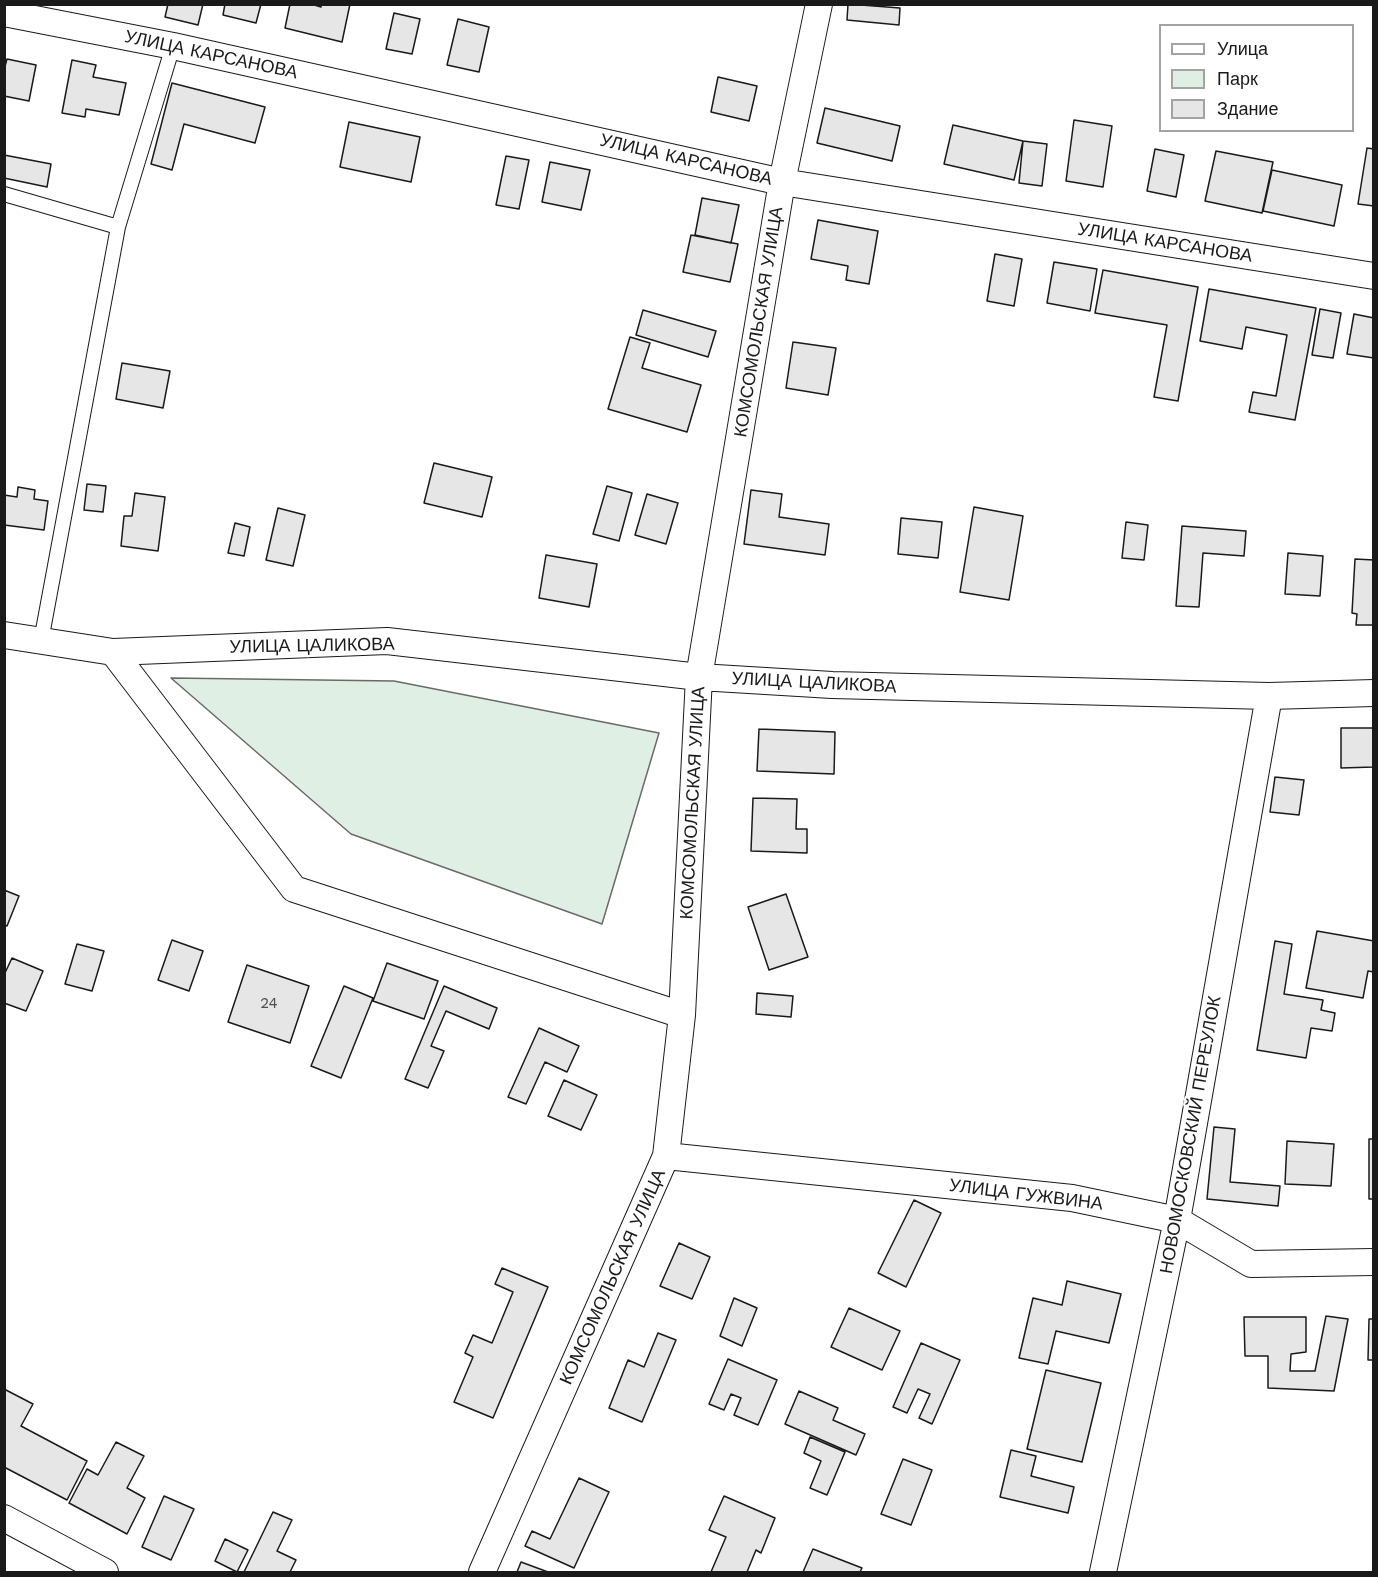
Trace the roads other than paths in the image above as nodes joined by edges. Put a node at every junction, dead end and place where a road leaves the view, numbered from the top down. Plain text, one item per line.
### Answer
1 (819, 4) edge
2 (4, 13) edge
3 (173, 46) junction
4 (782, 182) junction
5 (4, 194) edge
6 (118, 227) junction
7 (1374, 276) edge
8 (4, 635) edge
9 (41, 641) junction
10 (113, 652) junction
11 (699, 677) junction
12 (1374, 693) edge
13 (1269, 696) junction
14 (682, 1015) junction
15 (666, 1156) junction
16 (1177, 1220) junction
17 (1374, 1262) edge
18 (4, 1518) edge
19 (105, 1572) edge
20 (482, 1572) edge
21 (1103, 1572) edge

1 - 4 street, КОМСОМОЛЬСКАЯ УЛИЦА
2 - 3 street, УЛИЦА КАРСАНОВА
3 - 4 street, УЛИЦА КАРСАНОВА
3 - 6 lane
4 - 7 street, УЛИЦА КАРСАНОВА
4 - 11 street, КОМСОМОЛЬСКАЯ УЛИЦА
5 - 6 lane
6 - 9 lane
8 - 9 street, УЛИЦА ЦАЛИКОВА
9 - 10 street, УЛИЦА ЦАЛИКОВА
10 - 11 street, УЛИЦА ЦАЛИКОВА
10 - 14 street
11 - 13 street, УЛИЦА ЦАЛИКОВА
11 - 14 street, КОМСОМОЛЬСКАЯ УЛИЦА
12 - 13 street, УЛИЦА ЦАЛИКОВА
13 - 16 street, НОВОМОСКОВСКИЙ ПЕРЕУЛОК
14 - 15 street, КОМСОМОЛЬСКАЯ УЛИЦА
15 - 16 street, УЛИЦА ГУЖВИНА
15 - 20 street, КОМСОМОЛЬСКАЯ УЛИЦА
16 - 17 street, УЛИЦА ГУЖВИНА
16 - 21 street, НОВОМОСКОВСКИЙ ПЕРЕУЛОК
18 - 19 street

